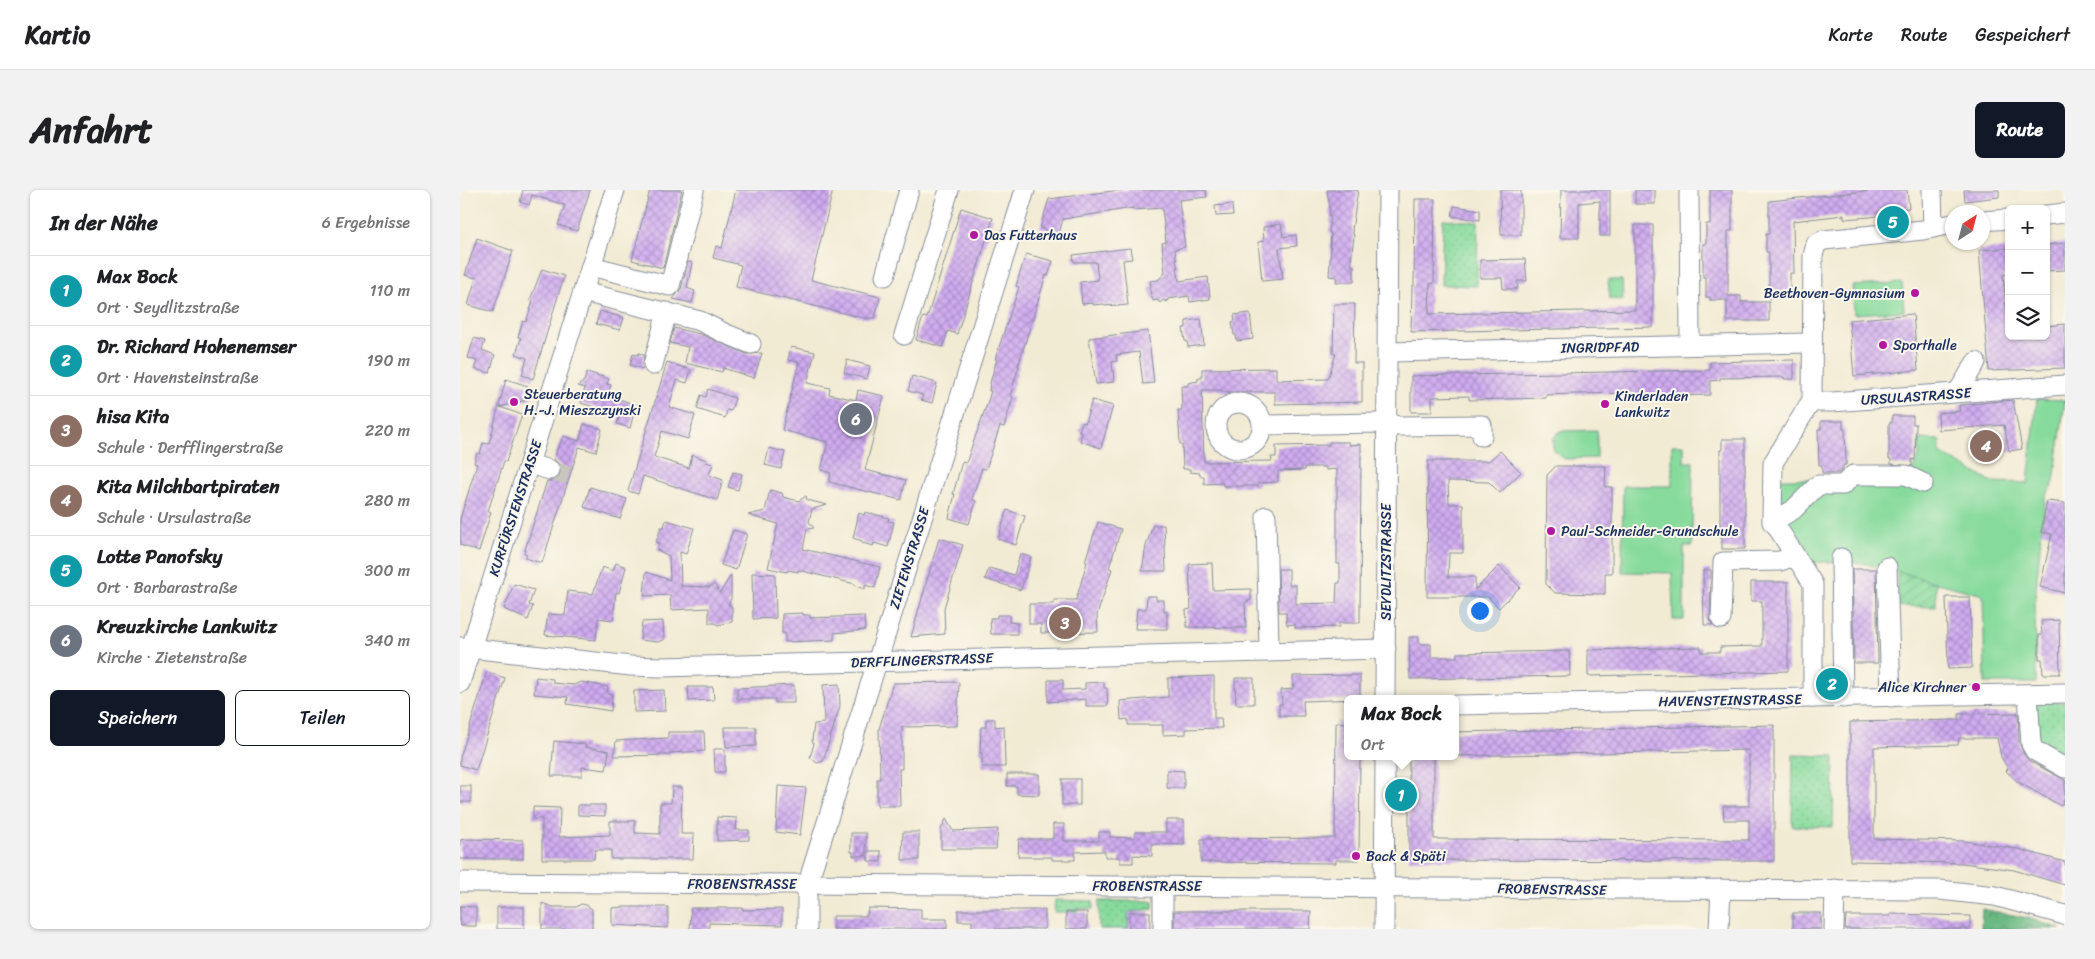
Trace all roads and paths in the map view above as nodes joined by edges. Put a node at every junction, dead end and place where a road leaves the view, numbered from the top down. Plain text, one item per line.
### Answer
1 (615, 190) edge
2 (694, 190) edge
3 (909, 190) edge
4 (948, 190) edge
5 (1025, 190) edge
6 (1388, 190) edge
7 (1689, 190) edge
8 (1932, 190) edge
9 (2065, 213) edge
10 (2050, 215) edge
11 (2005, 219) edge
12 (1990, 220) edge
13 (1945, 225) edge
14 (1933, 228) junction
15 (591, 266) junction
16 (885, 276) dead end
17 (583, 292) junction
18 (667, 312) junction
19 (904, 335) dead end
20 (1812, 343) junction
21 (751, 344) dead end
22 (1690, 345) junction
23 (1388, 352) junction
24 (1976, 362) dead end
25 (652, 365) dead end
26 (2065, 385) edge
27 (1958, 392) junction
28 (1812, 400) junction
29 (1387, 424) junction
30 (1263, 425) dead end
31 (1482, 436) dead end
32 (529, 464) junction
33 (550, 470) tunnel mouth
34 (1923, 483) dead end
35 (1266, 516) dead end
36 (1772, 522) junction
37 (1841, 558) dead end
38 (1797, 559) junction
39 (1887, 567) dead end
40 (1721, 619) dead end
41 (1258, 631) dead end
42 (465, 648) edge
43 (1386, 649) junction
44 (1263, 656) junction
45 (877, 661) junction
46 (460, 683) edge
47 (2065, 693) edge
48 (2028, 694) junction
49 (1386, 695) edge
50 (1891, 697) junction
51 (1813, 698) junction
52 (1843, 698) junction
53 (1459, 705) edge
54 (1385, 760) edge
55 (2065, 768) edge
56 (460, 882) edge
57 (808, 885) junction
58 (1163, 886) junction
59 (1385, 887) junction
60 (1835, 889) junction
61 (1721, 890) junction
62 (2065, 915) edge
63 (807, 929) edge
64 (1163, 929) edge
65 (1384, 929) edge
66 (1719, 929) edge
67 (1834, 929) edge

1 - 15 street, KURFÜRSTENSTRASSE
2 - 15 street
3 - 16 street
4 - 19 street
5 - 45 street, ZIETENSTRASSE
6 - 23 street, SEYDLITZSTRASSE
7 - 22 street
8 - 14 street
9 - 10 street
11 - 12 street
13 - 14 street
14 - 20 street
15 - 17 street, KURFÜRSTENSTRASSE
17 - 18 street
17 - 32 street, KURFÜRSTENSTRASSE
18 - 21 street
18 - 25 street
20 - 22 street, INGRIDPFAD
20 - 28 street
22 - 23 street, INGRIDPFAD
23 - 29 street, SEYDLITZSTRASSE
24 - 27 street
26 - 27 street, URSULASTRASSE
27 - 28 street, URSULASTRASSE
28 - 36 street
29 - 30 street
29 - 31 street
29 - 43 street, SEYDLITZSTRASSE
32 - 33 street
32 - 42 street, KURFÜRSTENSTRASSE
34 - 36 street
35 - 44 street
36 - 38 street
37 - 52 street
38 - 40 street
38 - 51 street
39 - 50 street
41 - 44 street
42 - 45 street, DERFFLINGERSTRASSE
42 - 46 street, KURFÜRSTENSTRASSE
43 - 44 street, DERFFLINGERSTRASSE
43 - 49 street, SEYDLITZSTRASSE
44 - 45 street, DERFFLINGERSTRASSE
45 - 57 street, ZIETENSTRASSE
47 - 48 street, HAVENSTEINSTRASSE
48 - 50 street, HAVENSTEINSTRASSE
48 - 55 street
50 - 52 street, HAVENSTEINSTRASSE
51 - 52 street, HAVENSTEINSTRASSE
51 - 53 street, HAVENSTEINSTRASSE
54 - 59 street
56 - 57 street, FROBENSTRASSE
57 - 58 street, FROBENSTRASSE
57 - 63 street, ZIETENSTRASSE
58 - 59 street, FROBENSTRASSE
58 - 64 street
59 - 61 street, FROBENSTRASSE
59 - 65 street
60 - 61 street, FROBENSTRASSE
60 - 62 street, FROBENSTRASSE
60 - 67 street
61 - 66 street

